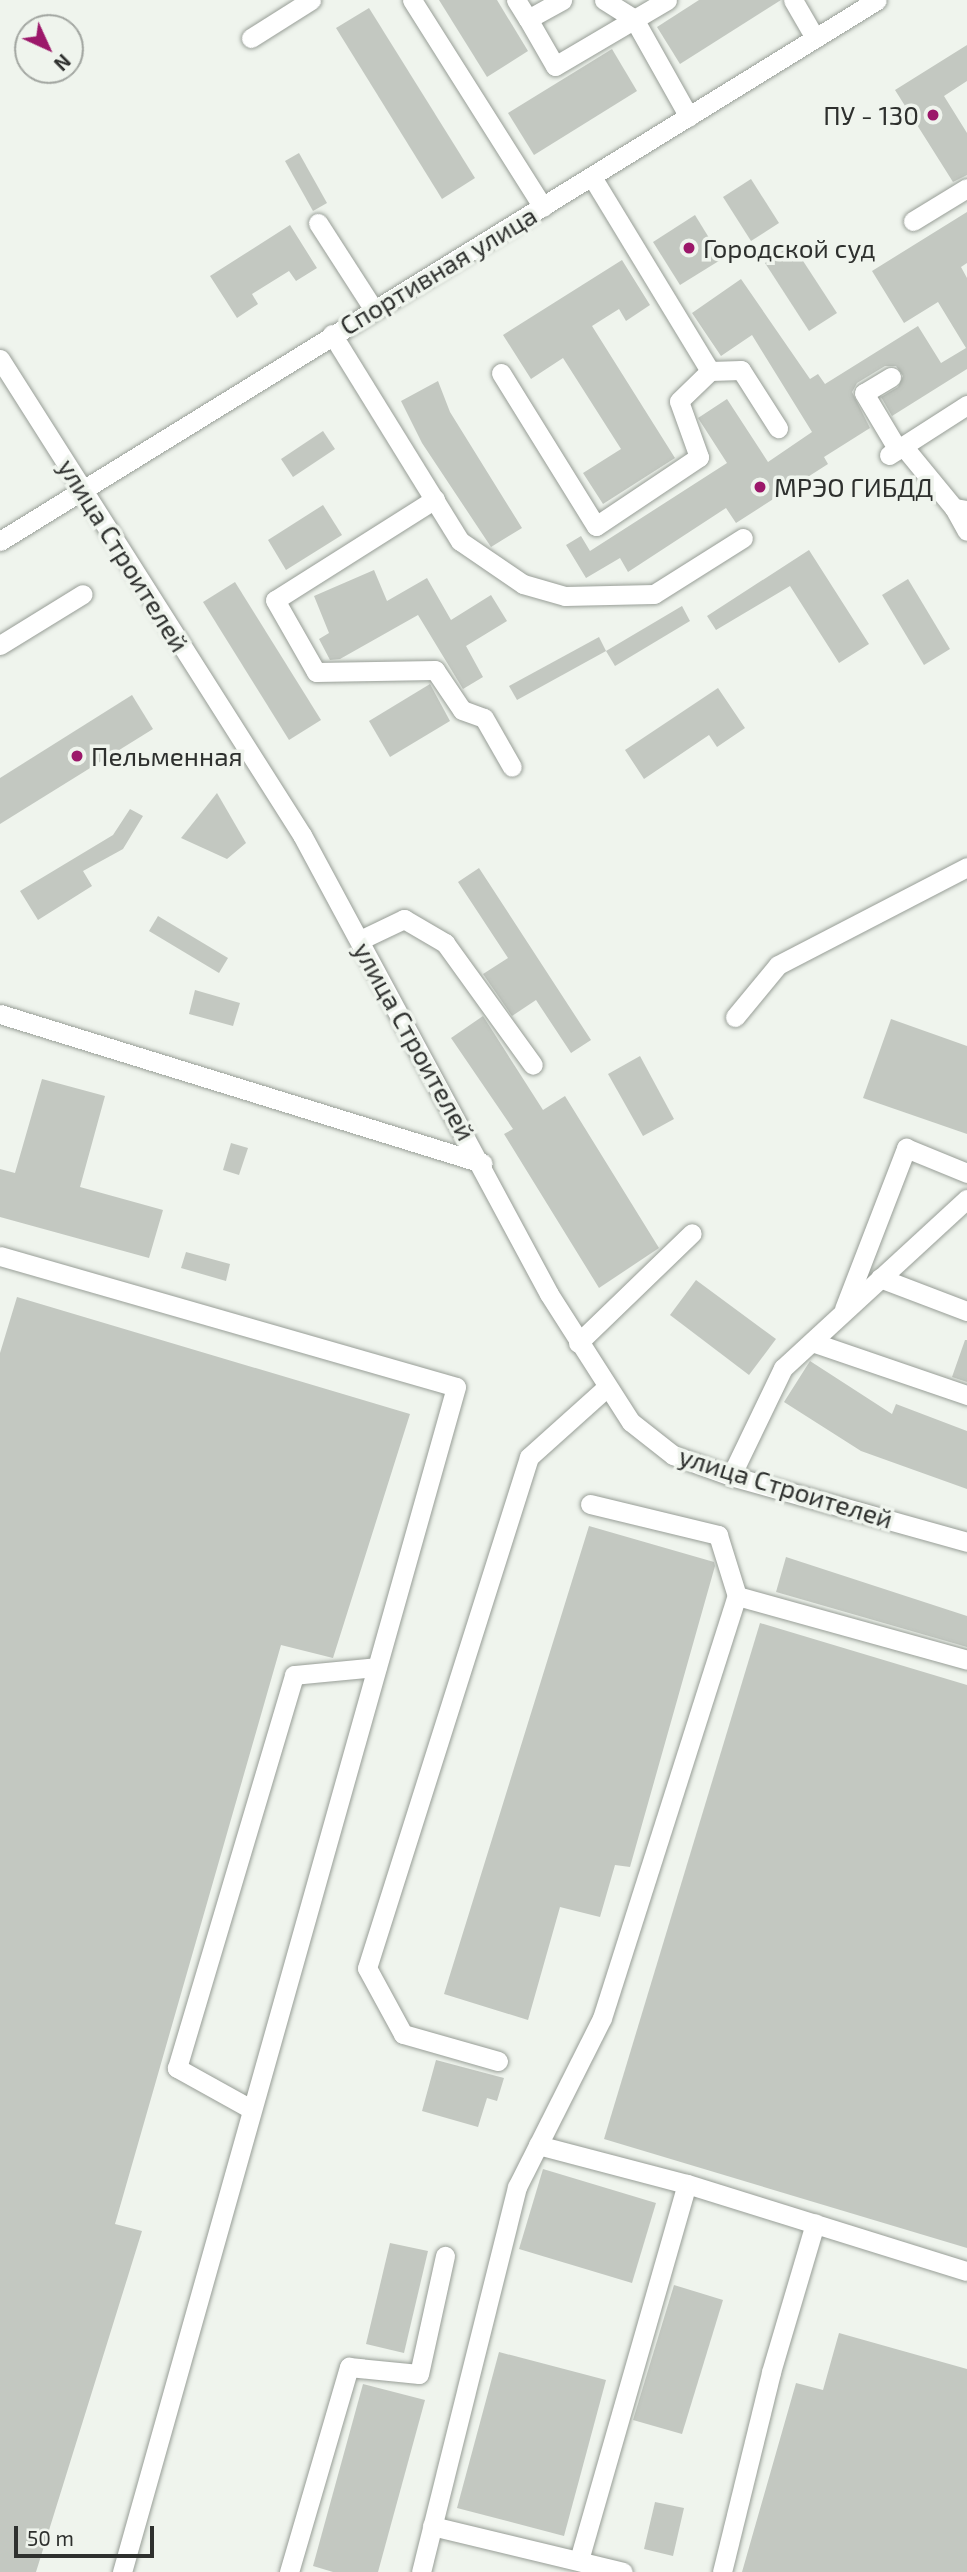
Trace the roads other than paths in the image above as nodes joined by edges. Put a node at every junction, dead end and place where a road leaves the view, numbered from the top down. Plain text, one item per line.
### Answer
1 (311, 0) edge
2 (412, 0) edge
3 (516, 0) edge
4 (562, 0) edge
5 (604, 0) edge
6 (667, 0) edge
7 (793, 0) edge
8 (877, 0) edge
9 (528, 19) junction
10 (634, 19) junction
11 (251, 38) dead end
12 (815, 38) junction
13 (689, 117) junction
14 (592, 177) junction
15 (967, 188) edge
16 (543, 207) junction
17 (913, 220) dead end
18 (318, 223) dead end
19 (374, 310) junction
20 (332, 334) junction
21 (0, 359) edge
22 (710, 371) junction
23 (501, 373) dead end
24 (891, 377) dead end
25 (967, 405) edge
26 (778, 428) dead end
27 (896, 451) junction
28 (82, 489) junction
29 (435, 499) junction
30 (960, 509) edge
31 (967, 531) edge
32 (743, 538) dead end
33 (0, 541) edge
34 (83, 594) dead end
35 (0, 645) edge
36 (512, 766) dead end
37 (967, 867) edge
38 (360, 940) junction
39 (0, 1014) edge
40 (735, 1017) dead end
41 (533, 1065) dead end
42 (482, 1163) junction
43 (967, 1173) edge
44 (967, 1199) edge
45 (692, 1233) dead end
46 (0, 1256) edge
47 (880, 1278) junction
48 (967, 1311) edge
49 (842, 1314) junction
50 (811, 1342) junction
51 (578, 1343) junction
52 (607, 1388) junction
53 (967, 1395) edge
54 (731, 1476) junction
55 (590, 1504) dead end
56 (967, 1542) edge
57 (737, 1596) junction
58 (967, 1660) edge
59 (377, 1667) junction
60 (498, 2061) dead end
61 (251, 2109) junction
62 (538, 2145) junction
63 (687, 2184) junction
64 (815, 2224) junction
65 (445, 2256) dead end
66 (967, 2271) edge
67 (432, 2526) junction
68 (579, 2560) junction
69 (122, 2572) edge
70 (289, 2572) edge
71 (421, 2572) edge
72 (623, 2572) edge
73 (722, 2572) edge

1 - 11 street
2 - 16 street
3 - 9 street
4 - 9 street
5 - 10 street
6 - 10 street
7 - 12 street
8 - 12 street, Спортивная улица
9 - 10 street
10 - 13 street
12 - 13 street, Спортивная улица
13 - 14 street, Спортивная улица
14 - 16 street, Спортивная улица
14 - 22 street
15 - 17 street
16 - 19 street, Спортивная улица
18 - 19 street
19 - 20 street, Спортивная улица
20 - 28 street, Спортивная улица
20 - 29 street
21 - 28 street, улица Строителей
22 - 23 street
22 - 26 street
24 - 27 street
25 - 27 street
27 - 30 street
28 - 33 street, Спортивная улица
28 - 38 street, улица Строителей
29 - 32 street
29 - 36 street
30 - 31 street
34 - 35 street
37 - 40 street
38 - 41 street
38 - 42 street, улица Строителей
39 - 42 street
42 - 51 street, улица Строителей
43 - 49 street
44 - 47 street
45 - 51 street
46 - 59 street
47 - 48 street
47 - 49 street
49 - 50 street
50 - 53 street
50 - 54 street
51 - 52 street, улица Строителей
52 - 54 street, улица Строителей
52 - 60 street
54 - 56 street, улица Строителей
55 - 57 street
57 - 58 street
57 - 62 street
59 - 61 street
59 - 61 street
61 - 69 street
62 - 63 street
62 - 67 street
63 - 64 street
63 - 68 street
64 - 66 street
64 - 73 street
65 - 70 street
67 - 68 street
67 - 71 street
68 - 72 street

